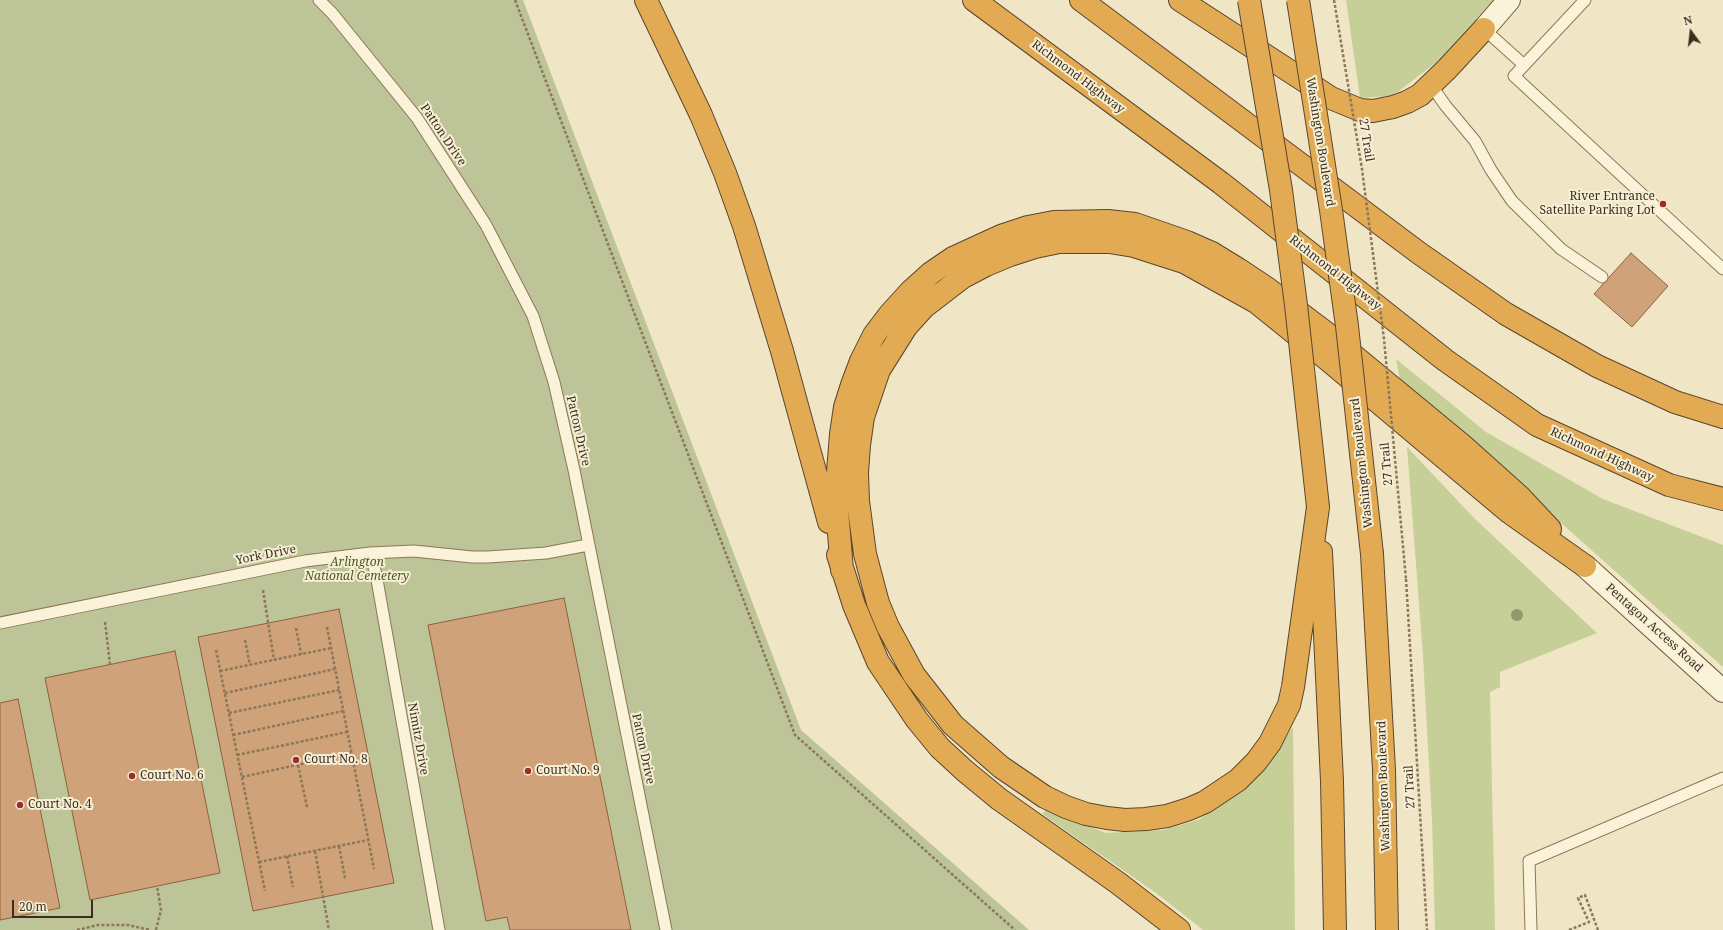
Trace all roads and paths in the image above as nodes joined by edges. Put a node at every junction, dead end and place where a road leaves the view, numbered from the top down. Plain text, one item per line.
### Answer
1 (319, 0) edge
2 (515, 0) edge
3 (646, 0) edge
4 (974, 0) edge
5 (1081, 0) edge
6 (1180, 0) edge
7 (1249, 0) edge
8 (1298, 0) edge
9 (1334, 0) edge
10 (1509, 0) edge
11 (1584, 0) edge
12 (1484, 29) junction
13 (1524, 65) junction
14 (1431, 85) junction
15 (1348, 93) dead end
16 (1373, 111) junction
17 (1723, 269) edge
18 (1602, 277) dead end
19 (1723, 418) edge
20 (1669, 486) junction
21 (1723, 499) edge
22 (1318, 507) junction
23 (1723, 512) edge
24 (588, 545) junction
25 (370, 553) junction
26 (1585, 566) junction
27 (260, 570) junction
28 (842, 570) junction
29 (102, 602) junction
30 (0, 623) edge
31 (327, 627) dead end
32 (296, 628) dead end
33 (245, 640) dead end
34 (331, 648) junction
35 (216, 650) dead end
36 (301, 654) junction
37 (274, 660) junction
38 (110, 664) dead end
39 (250, 665) junction
40 (335, 669) junction
41 (220, 671) junction
42 (339, 690) junction
43 (1723, 691) edge
44 (224, 693) junction
45 (343, 711) junction
46 (228, 713) junction
47 (347, 732) junction
48 (233, 734) junction
49 (351, 753) junction
50 (237, 754) junction
51 (298, 765) junction
52 (242, 777) junction
53 (1723, 778) edge
54 (307, 807) dead end
55 (368, 840) junction
56 (339, 846) junction
57 (316, 851) junction
58 (287, 856) junction
59 (259, 862) junction
60 (374, 869) dead end
61 (345, 878) dead end
62 (157, 886) dead end
63 (293, 887) dead end
64 (266, 891) dead end
65 (77, 930) edge
66 (150, 930) edge
67 (156, 930) edge
68 (329, 930) edge
69 (439, 930) edge
70 (666, 930) edge
71 (1015, 930) edge
72 (1178, 930) edge
73 (1335, 930) edge
74 (1387, 930) edge
75 (1427, 930) edge
76 (1531, 930) edge
77 (1569, 930) edge
78 (1598, 930) edge

1 - 24 lane, Patton Drive
2 - 71 path
3 - 28 highway
4 - 20 highway, Richmond Highway
5 - 19 highway
6 - 16 highway
7 - 22 highway, bridge
8 - 74 highway, Washington Boulevard, bridge
9 - 75 path, 27 Trail, bridge
10 - 12 street
11 - 13 lane
12 - 13 lane
12 - 14 highway
13 - 17 lane
14 - 16 highway
14 - 18 lane
15 - 16 path
20 - 21 highway, Richmond Highway
20 - 23 highway
22 - 26 highway
22 - 73 highway
24 - 25 lane, York Drive
24 - 70 lane, Patton Drive
25 - 27 lane, York Drive
25 - 69 lane, Nimitz Drive
26 - 28 highway
26 - 43 street, Pentagon Access Road
27 - 29 lane, York Drive
27 - 37 path
28 - 72 highway
29 - 30 lane, York Drive
29 - 38 path
31 - 34 path
32 - 36 path
33 - 39 path
34 - 36 path
34 - 40 path
35 - 41 path
36 - 37 path
37 - 39 path
39 - 41 path
40 - 42 path
40 - 44 path
41 - 44 path
42 - 45 path
42 - 46 path
44 - 46 path
45 - 47 path
45 - 48 path
46 - 48 path
47 - 49 path
47 - 50 path
48 - 50 path
49 - 51 path
49 - 55 path
50 - 52 path
51 - 52 path
51 - 54 path
52 - 59 path
53 - 76 lane
55 - 56 path
55 - 60 path
56 - 57 path
56 - 61 path
57 - 58 path
57 - 68 path
58 - 59 path
58 - 63 path
59 - 64 path
62 - 67 path
65 - 66 path
77 - 78 path

